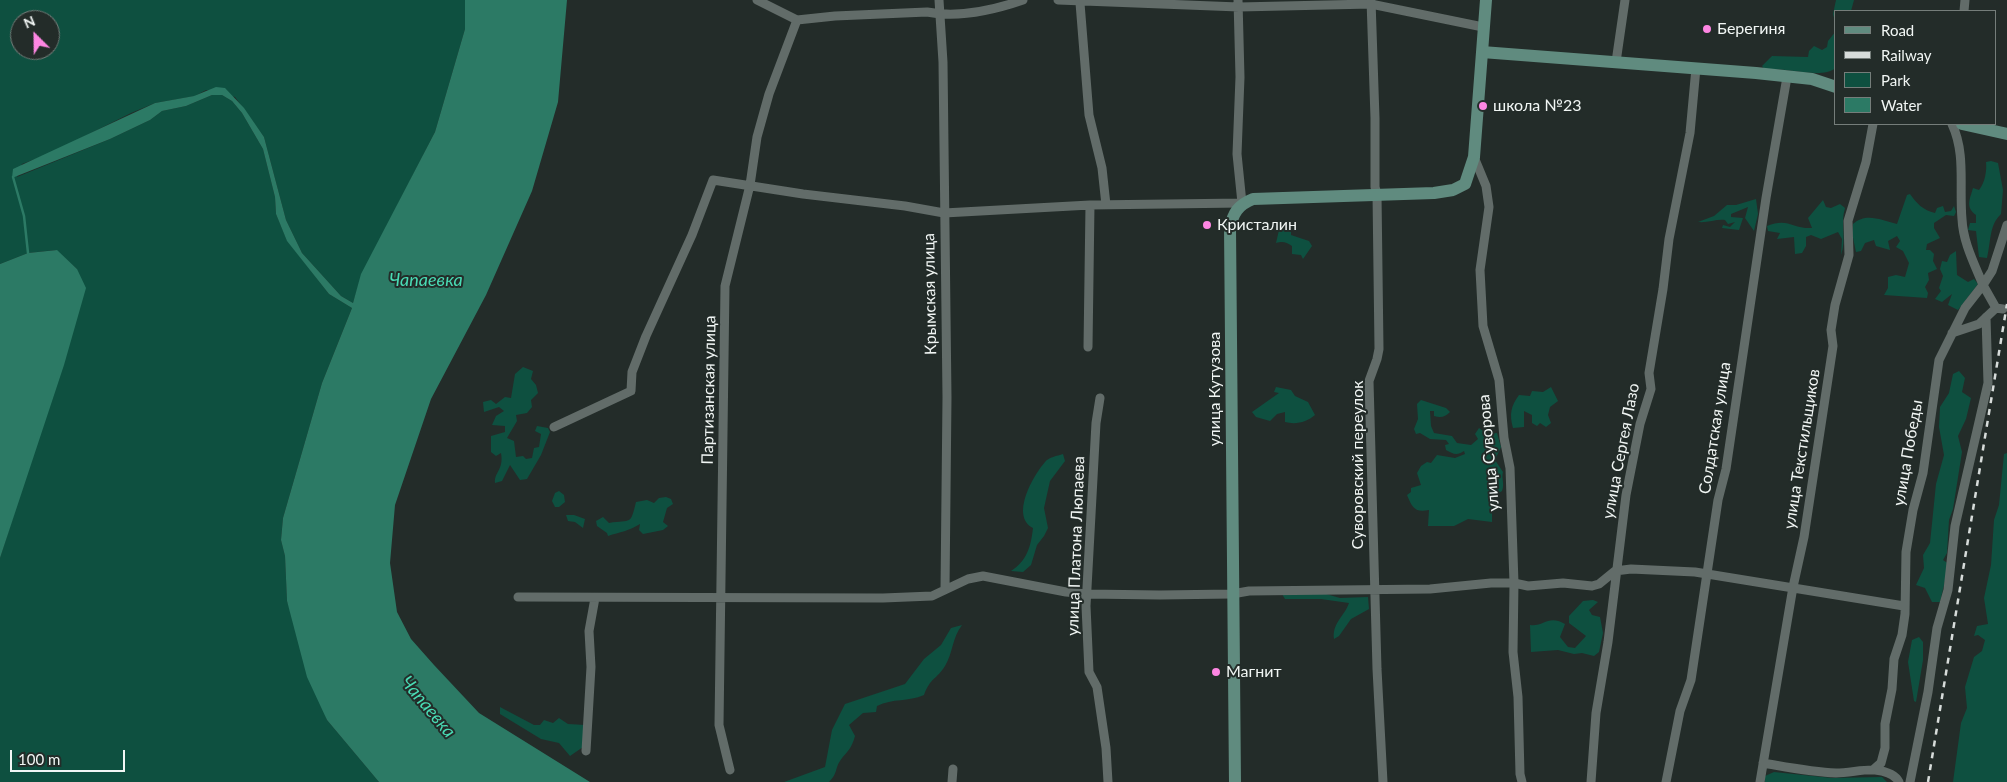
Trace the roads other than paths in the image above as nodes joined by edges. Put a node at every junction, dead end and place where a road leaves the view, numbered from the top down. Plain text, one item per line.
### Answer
1 (757, 0) edge
2 (939, 0) edge
3 (1023, 0) edge
4 (1058, 0) edge
5 (1486, 0) edge
6 (1625, 0) edge
7 (1081, 1) edge
8 (1371, 2) edge
9 (1238, 4) edge
10 (940, 15) junction
11 (797, 20) junction
12 (1483, 27) junction
13 (1482, 52) junction
14 (1616, 62) junction
15 (1696, 68) junction
16 (1788, 77) junction
17 (1834, 86) edge
18 (1873, 125) edge
19 (1952, 125) edge
20 (1966, 125) edge
21 (2007, 134) edge
22 (1474, 157) junction
23 (750, 185) junction
24 (1377, 194) junction
25 (1242, 203) junction
26 (1090, 205) junction
27 (1106, 205) junction
28 (944, 213) junction
29 (2007, 225) edge
30 (1983, 285) junction
31 (1986, 317) junction
32 (1952, 332) junction
33 (1088, 347) dead end
34 (1100, 398) dead end
35 (554, 427) dead end
36 (1615, 572) junction
37 (1708, 574) junction
38 (1514, 583) junction
39 (1793, 587) junction
40 (945, 588) junction
41 (1374, 589) junction
42 (1087, 594) junction
43 (1232, 594) junction
44 (721, 596) junction
45 (518, 597) dead end
46 (594, 598) junction
47 (1904, 606) junction
48 (586, 751) dead end
49 (1763, 763) junction
50 (952, 769) dead end
51 (730, 770) dead end
52 (1873, 770) junction
53 (952, 782) edge
54 (1108, 782) edge
55 (1235, 782) edge
56 (1383, 782) edge
57 (1522, 782) edge
58 (1590, 782) edge
59 (1666, 782) edge
60 (1760, 782) edge
61 (1899, 782) edge
62 (1910, 782) edge

1 - 11 street
2 - 10 street, Крымская улица
3 - 10 street
4 - 7 street
5 - 12 street, улица Суворова
6 - 14 street
7 - 9 street
7 - 27 street
8 - 9 street
8 - 12 street
8 - 24 street, Суворовский переулок
9 - 25 street
10 - 11 street
10 - 28 street, Крымская улица
11 - 23 street, Партизанская улица
12 - 13 street, улица Суворова
13 - 14 street
13 - 22 street, улица Суворова
14 - 15 street
15 - 16 street
15 - 36 street, улица Сергея Лазо
16 - 17 street
16 - 37 street, Солдатская улица
18 - 39 street, улица Текстильщиков
19 - 30 street
20 - 21 street
22 - 24 street, улица Суворова
22 - 38 street, улица Суворова
23 - 28 street
23 - 35 street
23 - 44 street, Партизанская улица
24 - 25 street
24 - 41 street, Суворовский переулок
25 - 27 street
25 - 43 street, улица Кутузова
26 - 27 street
26 - 28 street
26 - 33 street
28 - 40 street, Крымская улица
29 - 30 street, улица Победы
30 - 31 street
30 - 32 street, улица Победы
31 - 32 street
31 - 62 street
32 - 47 street, улица Победы
34 - 42 street, улица Платона Люпаева
36 - 37 street
36 - 38 street
36 - 58 street, улица Сергея Лазо
37 - 39 street
37 - 59 street, Солдатская улица
38 - 41 street
38 - 57 street, улица Суворова
39 - 47 street
39 - 49 street, улица Текстильщиков
40 - 42 street
40 - 44 street
41 - 43 street
41 - 56 street, Суворовский переулок
42 - 43 street
42 - 54 street, улица Платона Люпаева
43 - 55 street, улица Кутузова
44 - 46 street
44 - 51 street, Партизанская улица
45 - 46 street
46 - 48 street
47 - 52 street, улица Победы
49 - 52 street
49 - 60 street, улица Текстильщиков
50 - 53 street
52 - 61 street

